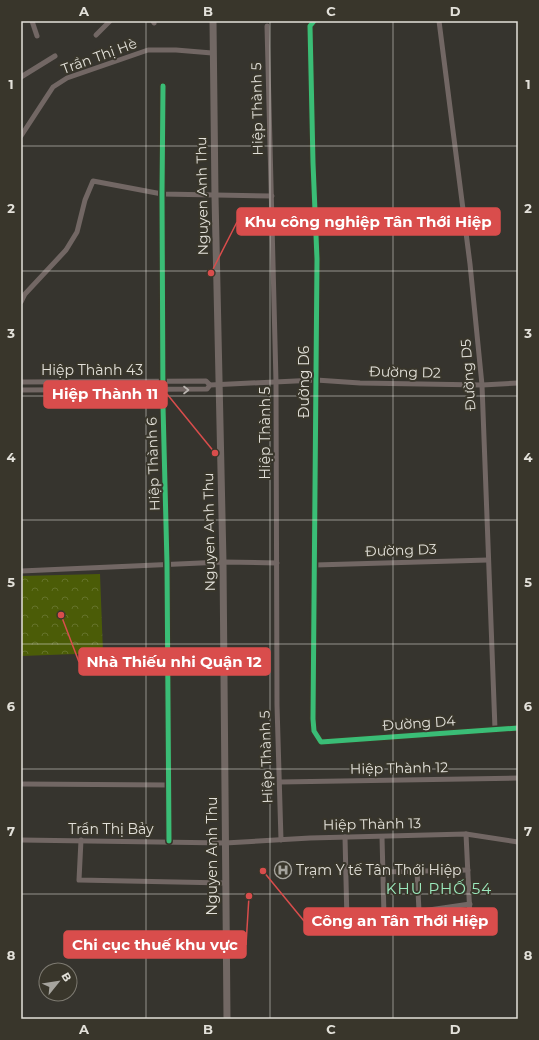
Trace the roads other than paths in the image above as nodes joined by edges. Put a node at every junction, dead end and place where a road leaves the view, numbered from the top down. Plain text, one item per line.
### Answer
1 (32, 21) edge
2 (110, 21) edge
3 (213, 21) edge
4 (314, 21) edge
5 (439, 21) edge
6 (268, 26) dead end
7 (96, 35) dead end
8 (37, 36) dead end
9 (212, 53) junction
10 (55, 56) dead end
11 (21, 77) edge
12 (163, 86) dead end
13 (21, 136) edge
14 (162, 194) junction
15 (214, 196) junction
16 (272, 196) junction
17 (21, 302) edge
18 (316, 380) junction
19 (21, 382) edge
20 (163, 382) junction
21 (276, 382) junction
22 (518, 384) edge
23 (210, 385) junction
24 (218, 385) junction
25 (482, 385) junction
26 (21, 390) edge
27 (163, 390) junction
28 (488, 560) junction
29 (223, 562) junction
30 (277, 563) junction
31 (167, 564) junction
32 (315, 565) junction
33 (21, 570) edge
34 (518, 728) edge
35 (495, 729) junction
36 (321, 742) joint
37 (518, 778) edge
38 (280, 782) junction
39 (21, 784) edge
40 (169, 785) junction
41 (466, 834) junction
42 (345, 837) junction
43 (382, 837) junction
44 (21, 840) edge
45 (80, 840) junction
46 (281, 840) junction
47 (170, 841) junction
48 (518, 842) edge
49 (225, 843) junction
50 (468, 870) junction
51 (417, 871) junction
52 (383, 872) junction
53 (225, 883) junction
54 (470, 904) junction
55 (419, 911) junction
56 (384, 916) junction
57 (470, 917) dead end
58 (135, 935) dead end
59 (226, 936) junction
60 (227, 1019) edge

1 - 8 street
2 - 7 street
3 - 9 main road, Nguyen Anh Thu
4 - 18 street, Đường D6
5 - 25 street, Đường D5
6 - 16 street, Hiệp Thành 5
9 - 13 street, Trần Thị Hè
9 - 15 main road, Nguyen Anh Thu
10 - 11 street
12 - 14 street, Hiệp Thành 6
14 - 15 street
14 - 17 street
14 - 20 street, Hiệp Thành 6
15 - 16 street
15 - 24 main road, Nguyen Anh Thu
16 - 21 street, Hiệp Thành 5
18 - 21 street, Hiệp Thành 43
18 - 25 street, Đường D2
18 - 32 street, Đường D6
19 - 20 street, Hiệp Thành 43
20 - 23 street, Hiệp Thành 43
20 - 27 street, Hiệp Thành 6
21 - 24 street, Hiệp Thành 43
21 - 30 street, Hiệp Thành 5
22 - 25 street, Đường D2
23 - 24 street, Hiệp Thành 43
27 -> 23 street, Hiệp Thành 43
24 - 29 main road, Nguyen Anh Thu
25 - 28 street, Đường D5
26 - 27 street, Hiệp Thành 43
27 - 31 street, Hiệp Thành 6
28 - 32 street, Đường D3
28 - 35 street, Đường D5
29 - 30 street
29 - 31 street
29 - 49 main road, Nguyen Anh Thu
30 - 38 street, Hiệp Thành 5
31 - 33 street
31 - 40 street, Hiệp Thành 6
32 - 36 street, Đường D6
34 - 35 street, Đường D4
35 - 36 street, Đường D4
37 - 38 street, Hiệp Thành 12
38 - 46 street, Hiệp Thành 5
39 - 40 street
40 - 47 street, Hiệp Thành 6
41 - 43 street, Hiệp Thành 13
41 - 48 street, Hiệp Thành 13
41 - 50 street
42 - 43 street, Hiệp Thành 13
42 - 46 street, Hiệp Thành 13
42 - 56 street
43 - 52 street
44 - 45 street, Trần Thị Bảy
45 - 47 street, Trần Thị Bảy
45 - 53 street
46 - 49 street, Hiệp Thành 13
47 - 49 street, Trần Thị Bảy
49 - 53 main road, Nguyen Anh Thu
50 - 51 street
50 - 54 street
51 - 52 street
51 - 55 street
52 - 56 street
53 - 59 main road, Nguyen Anh Thu
54 - 55 street
54 - 57 street
55 - 56 street
58 - 59 street
59 - 60 main road, Nguyen Anh Thu

